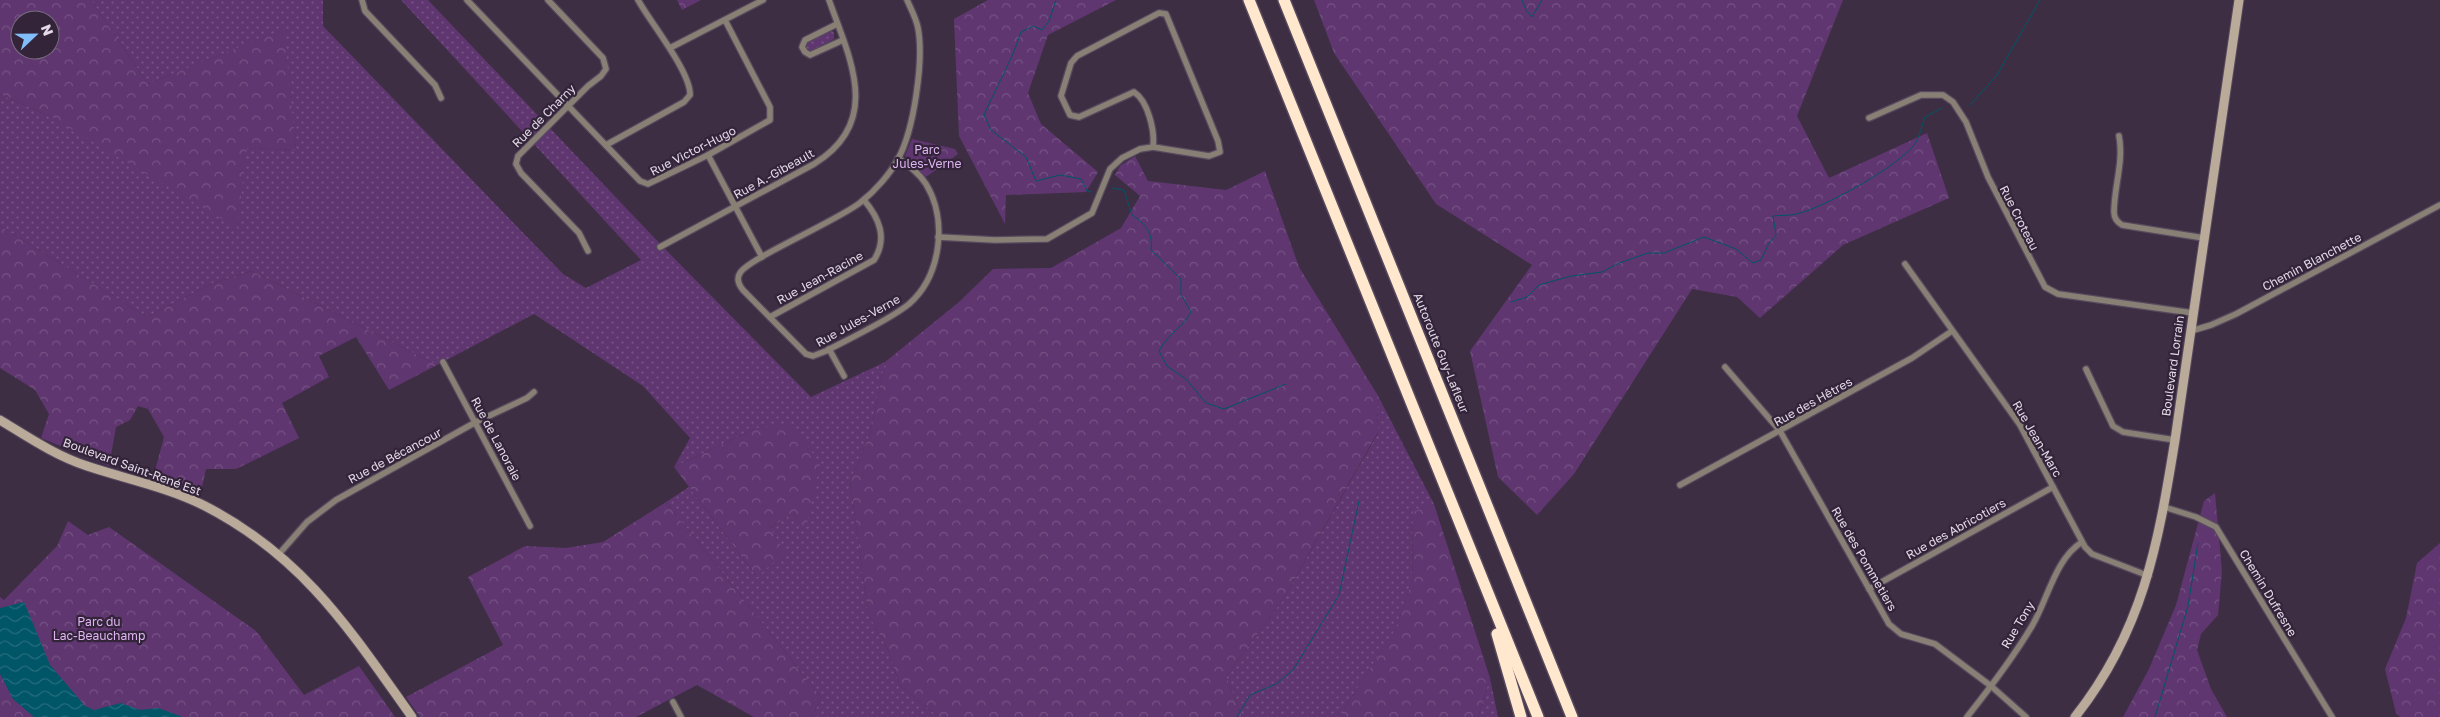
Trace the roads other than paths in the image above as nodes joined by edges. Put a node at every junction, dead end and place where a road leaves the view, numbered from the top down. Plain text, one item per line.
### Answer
1 (362, 0) edge
2 (467, 0) edge
3 (548, 0) edge
4 (638, 0) edge
5 (763, 0) edge
6 (829, 0) edge
7 (907, 0) edge
8 (1250, 0) edge
9 (1284, 0) edge
10 (2239, 0) edge
11 (726, 20) junction
12 (837, 24) junction
13 (843, 40) junction
14 (670, 48) junction
15 (441, 98) dead end
16 (568, 105) junction
17 (1869, 118) dead end
18 (2119, 136) dead end
19 (606, 145) junction
20 (1153, 147) junction
21 (708, 155) junction
22 (898, 158) junction
23 (864, 200) junction
24 (2440, 204) edge
25 (735, 206) junction
26 (938, 237) junction
27 (2204, 238) junction
28 (660, 247) dead end
29 (588, 251) dead end
30 (762, 257) junction
31 (1905, 264) dead end
32 (2193, 313) junction
33 (770, 317) junction
34 (2191, 330) junction
35 (1952, 331) junction
36 (829, 349) junction
37 (443, 362) dead end
38 (1725, 367) dead end
39 (2086, 369) dead end
40 (844, 376) dead end
41 (534, 392) dead end
42 (0, 420) edge
43 (476, 422) junction
44 (1780, 431) junction
45 (2175, 440) junction
46 (1680, 485) dead end
47 (2053, 487) junction
48 (2164, 507) junction
49 (530, 526) dead end
50 (2082, 542) junction
51 (279, 554) junction
52 (1475, 561) junction
53 (2149, 576) junction
54 (1869, 588) junction
55 (1991, 686) junction
56 (673, 702) dead end
57 (412, 717) edge
58 (681, 717) edge
59 (1520, 717) edge
60 (1538, 717) edge
61 (1572, 717) edge
62 (1967, 717) edge
63 (2026, 717) edge
64 (2075, 717) edge
65 (2332, 717) edge

1 - 15 street
2 - 16 street, Rue Victor-Hugo
3 - 16 street, Rue de Charny
4 - 14 street
5 - 11 street
6 - 12 street, Rue A.-Gibeault
7 - 22 street, Rue Jules-Verne
8 - 52 highway
9 - 61 highway, Autoroute Guy-Lafleur
10 - 27 main road, Boulevard Lorrain
11 - 14 street
11 - 21 street, Rue Victor-Hugo
12 - 13 street, Rue A.-Gibeault
12 - 13 street
13 - 25 street, Rue A.-Gibeault
14 - 19 street
16 - 19 street, Rue Victor-Hugo
16 - 29 street, Rue de Charny
17 - 32 street, Rue Croteau
18 - 27 street
19 - 21 street, Rue Victor-Hugo
20 - 20 street
20 - 26 street
21 - 25 street
22 - 23 street, Rue Jules-Verne
22 - 26 street, Rue Jules-Verne
23 - 30 street, Rue Jules-Verne
23 - 33 street, Rue Jean-Racine
24 - 34 street, Chemin Blanchette
25 - 28 street, Rue A.-Gibeault
25 - 30 street
26 - 36 street, Rue Jules-Verne
27 - 32 main road, Boulevard Lorrain
30 - 33 street, Rue Jules-Verne
31 - 35 street, Rue Jean-Marc
32 - 34 main road, Boulevard Lorrain
33 - 36 street, Rue Jules-Verne
34 - 45 main road, Boulevard Lorrain
35 - 44 street, Rue des Hêtres
35 - 47 street, Rue Jean-Marc
36 - 40 street
37 - 43 street, Rue de Lanoraie
38 - 44 street, Rue des Pommetiers
39 - 45 street
41 - 43 street, Rue de Bécancour
42 - 51 main road, Boulevard Saint-René Est
43 - 49 street, Rue de Lanoraie
43 - 51 street, Rue de Bécancour
44 - 46 street, Rue des Hêtres
44 - 54 street, Rue des Pommetiers
45 - 48 main road, Boulevard Lorrain
47 - 50 street, Rue Jean-Marc
47 - 54 street, Rue des Abricotiers
48 - 53 main road, Boulevard Lorrain
48 - 65 street, Chemin Dufresne
50 - 53 street, Rue Jean-Marc
50 - 55 street, Rue Tony
51 - 57 main road, Boulevard Saint-René Est
52 - 59 highway
52 - 60 highway
53 - 64 main road, Boulevard Lorrain
54 - 55 street, Rue des Pommetiers
55 - 62 street, Rue Tony
55 - 63 street, Rue des Pommetiers
56 - 58 street

